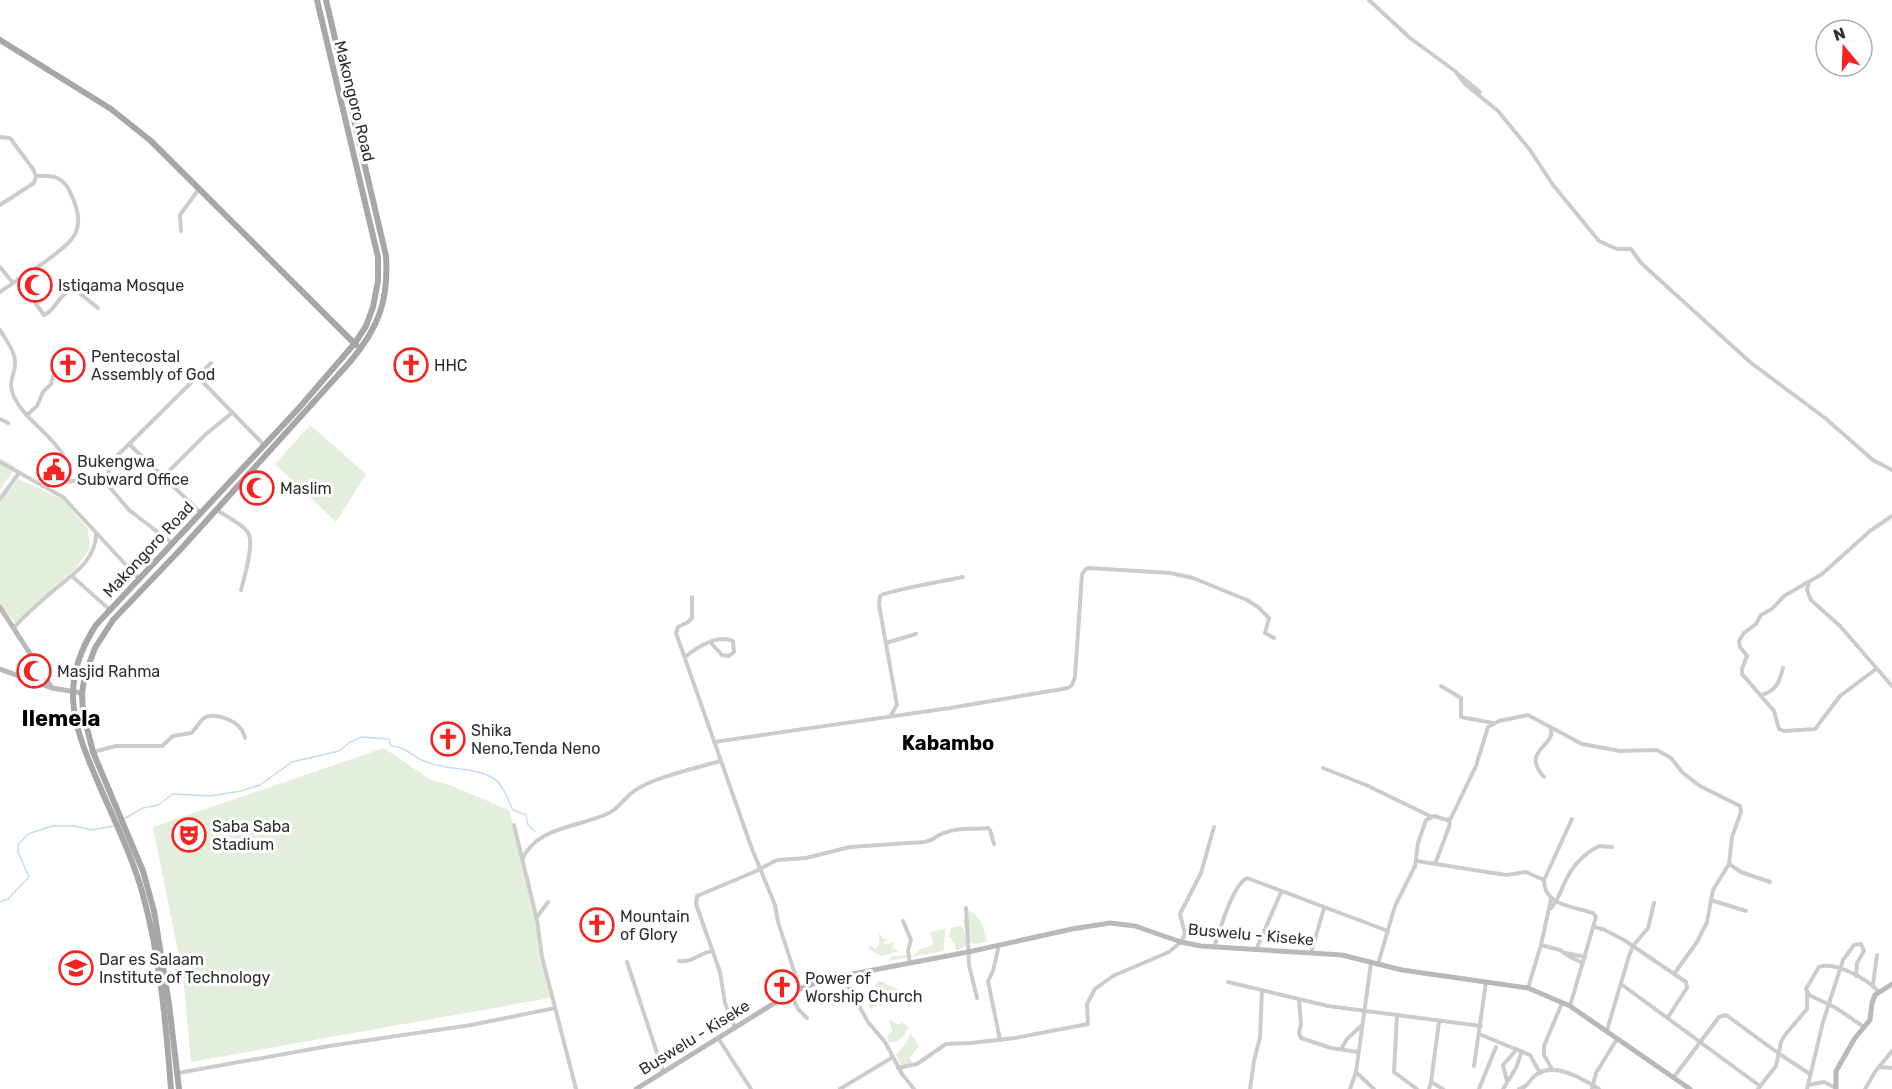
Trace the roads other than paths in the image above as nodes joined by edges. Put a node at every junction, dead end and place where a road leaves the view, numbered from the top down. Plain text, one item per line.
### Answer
1 (317, 0) edge
2 (326, 0) edge
3 (1369, 0) edge
4 (0, 40) edge
5 (0, 137) edge
6 (36, 176) junction
7 (199, 189) junction
8 (0, 205) edge
9 (181, 231) dead end
10 (0, 267) edge
11 (18, 279) junction
12 (13, 283) junction
13 (0, 292) edge
14 (98, 308) dead end
15 (0, 330) edge
16 (355, 344) junction
17 (361, 349) junction
18 (211, 363) dead end
19 (55, 369) dead end
20 (198, 376) junction
21 (232, 413) junction
22 (27, 415) junction
23 (0, 419) edge
24 (8, 423) dead end
25 (129, 444) junction
26 (264, 445) junction
27 (0, 462) edge
28 (1892, 471) edge
29 (19, 473) junction
30 (163, 477) junction
31 (107, 484) junction
32 (49, 486) junction
33 (0, 499) edge
34 (216, 509) junction
35 (201, 513) junction
36 (1892, 516) edge
37 (96, 534) junction
38 (172, 543) junction
39 (72, 577) junction
40 (963, 577) dead end
41 (139, 579) junction
42 (1809, 582) junction
43 (241, 590) dead end
44 (692, 597) dead end
45 (0, 607) edge
46 (110, 610) junction
47 (14, 627) junction
48 (916, 634) dead end
49 (1274, 638) dead end
50 (710, 642) junction
51 (886, 643) junction
52 (685, 657) junction
53 (1783, 668) dead end
54 (0, 669) edge
55 (1876, 669) junction
56 (1441, 686) dead end
57 (1892, 686) edge
58 (52, 688) junction
59 (73, 692) junction
60 (82, 693) junction
61 (1762, 696) junction
62 (890, 715) junction
63 (1494, 723) junction
64 (1550, 727) junction
65 (245, 738) dead end
66 (714, 742) junction
67 (93, 752) junction
68 (720, 760) junction
69 (1323, 768) dead end
70 (1544, 777) dead end
71 (116, 815) junction
72 (1431, 816) junction
73 (1450, 819) junction
74 (1572, 819) dead end
75 (514, 825) dead end
76 (1214, 827) dead end
77 (125, 837) junction
78 (994, 844) dead end
79 (1612, 847) dead end
80 (522, 860) junction
81 (1417, 861) junction
82 (1435, 864) junction
83 (1729, 864) junction
84 (759, 870) junction
85 (1544, 880) junction
86 (1770, 882) dead end
87 (1281, 892) junction
88 (1551, 899) junction
89 (1711, 900) junction
90 (548, 902) dead end
91 (1557, 902) junction
92 (1654, 903) dead end
93 (966, 908) dead end
94 (1324, 908) junction
95 (1550, 909) junction
96 (1746, 911) dead end
97 (537, 917) junction
98 (903, 921) dead end
99 (1594, 927) junction
100 (1388, 931) junction
101 (1181, 942) junction
102 (999, 945) junction
103 (1541, 945) junction
104 (1633, 946) junction
105 (1214, 948) junction
106 (1256, 950) junction
107 (712, 951) junction
108 (968, 952) junction
109 (1311, 953) junction
110 (1565, 953) junction
111 (1877, 956) dead end
112 (1585, 957) junction
113 (679, 961) dead end
114 (627, 962) dead end
115 (910, 963) junction
116 (1371, 963) junction
117 (1583, 963) junction
118 (1378, 965) junction
119 (1840, 969) junction
120 (1674, 974) junction
121 (842, 975) junction
122 (1856, 976) junction
123 (1486, 981) junction
124 (1228, 982) dead end
125 (1621, 984) junction
126 (1892, 984) edge
127 (1873, 985) junction
128 (1528, 988) junction
129 (800, 989) junction
130 (1262, 990) junction
131 (1878, 991) junction
132 (1807, 993) junction
133 (791, 994) junction
134 (977, 998) dead end
135 (1299, 1000) junction
136 (1563, 1002) junction
137 (1829, 1004) junction
138 (1570, 1006) junction
139 (555, 1008) junction
140 (1364, 1011) junction
141 (1397, 1016) junction
142 (1667, 1017) junction
143 (807, 1018) dead end
144 (1439, 1022) junction
145 (1362, 1024) junction
146 (1480, 1026) junction
147 (1864, 1027) junction
148 (735, 1028) junction
149 (1607, 1030) junction
150 (1479, 1034) junction
151 (718, 1038) junction
152 (1618, 1038) junction
153 (1000, 1040) junction
154 (1700, 1041) junction
155 (1496, 1047) dead end
156 (1341, 1049) junction
157 (1516, 1049) junction
158 (1522, 1051) junction
159 (1892, 1051) edge
160 (1358, 1052) junction
161 (1778, 1053) junction
162 (893, 1057) junction
163 (1474, 1066) dead end
164 (898, 1068) junction
165 (1879, 1068) junction
166 (1892, 1068) edge
167 (1552, 1069) junction
168 (663, 1071) junction
169 (1356, 1072) junction
170 (178, 1073) junction
171 (1540, 1073) junction
172 (1810, 1074) junction
173 (1674, 1077) junction
174 (1431, 1082) junction
175 (1507, 1082) junction
176 (1592, 1087) edge
177 (1759, 1087) edge
178 (1807, 1087) edge
179 (1836, 1088) edge
180 (171, 1089) edge
181 (179, 1089) edge
182 (576, 1089) edge
183 (636, 1089) edge
184 (750, 1089) edge
185 (840, 1089) edge
186 (914, 1089) edge
187 (1250, 1089) edge
188 (1350, 1089) edge
189 (1374, 1089) edge
190 (1418, 1089) edge
191 (1428, 1089) edge
192 (1443, 1089) edge
193 (1479, 1089) edge
194 (1503, 1089) edge
195 (1519, 1089) edge
196 (1599, 1089) edge
197 (1690, 1089) edge
198 (1865, 1089) edge

1 - 16 main road, Makongoro Road
2 - 17 main road, Makongoro Road
3 - 28 street
4 - 7 main road
5 - 6 street
6 - 8 street
6 - 11 street
7 - 9 street
7 - 16 main road
10 - 12 street
11 - 12 street
11 - 14 street
12 - 13 street
15 - 22 street
16 - 17 main road
16 - 26 main road, Makongoro Road
17 - 34 main road, Makongoro Road
18 - 20 street
19 - 22 street
20 - 21 street
20 - 25 street
21 - 26 street
21 - 30 street
22 - 32 street
23 - 24 street
25 - 30 street
25 - 31 street
26 - 35 main road, Makongoro Road
27 - 29 street
29 - 32 street
29 - 33 street
30 - 35 street
31 - 32 street
31 - 38 street
32 - 37 street
34 - 43 street
34 - 60 main road, Makongoro Road
35 - 38 main road, Makongoro Road
36 - 42 street
37 - 39 street
37 - 41 street
38 - 41 main road, Makongoro Road
39 - 46 street
39 - 47 street
40 - 51 street
41 - 46 main road, Makongoro Road
42 - 55 street
42 - 61 street
44 - 52 street
45 - 47 main road
46 - 59 main road, Makongoro Road
47 - 58 main road
48 - 51 street
49 - 62 street
50 - 50 street
50 - 52 street
51 - 62 street
52 - 66 street
53 - 61 street
54 - 58 main road
55 - 57 street
55 - 61 street
56 - 63 street
58 - 59 main road
59 - 60 main road
59 - 71 main road, Makongoro Road
60 - 67 main road, Makongoro Road
62 - 66 street
63 - 64 street
63 - 73 street
64 - 70 street
64 - 83 street
65 - 67 street
66 - 68 street
67 - 71 main road, Makongoro Road
68 - 80 street
68 - 84 street
69 - 72 street
71 - 77 main road, Makongoro Road
72 - 73 street
72 - 81 street
73 - 82 street
74 - 85 street
75 - 80 street
76 - 101 street
77 - 170 main road, Makongoro Road
77 - 180 main road, Makongoro Road
78 - 84 street
79 - 91 street
80 - 97 street
81 - 82 street
81 - 100 street
82 - 85 street
83 - 86 street
83 - 89 street
84 - 107 street
84 - 129 street
85 - 88 street
87 - 94 street
87 - 105 street
87 - 106 street
88 - 91 street
88 - 95 street
89 - 96 street
89 - 120 street
90 - 97 street
91 - 95 street
91 - 99 street
92 - 104 street
93 - 108 street
94 - 100 street
94 - 109 street
95 - 103 street
97 - 139 street
98 - 115 street
99 - 104 street
99 - 112 street
100 - 118 street
101 - 102 main road, Buswelu - Kiseke
101 - 105 main road, Buswelu - Kiseke
101 - 153 street
102 - 108 main road, Buswelu - Kiseke
102 - 153 street
103 - 110 street
103 - 128 street
104 - 120 street
104 - 125 street
105 - 106 main road, Buswelu - Kiseke
106 - 109 main road, Buswelu - Kiseke
107 - 113 street
107 - 148 street
108 - 115 main road, Buswelu - Kiseke
108 - 134 street
109 - 116 main road, Buswelu - Kiseke
110 - 112 street
110 - 117 street
111 - 127 street
112 - 117 street
114 - 168 street
115 - 121 main road, Buswelu - Kiseke
116 - 118 main road, Buswelu - Kiseke
116 - 140 street
117 - 138 street
118 - 123 main road, Buswelu - Kiseke
119 - 122 street
119 - 122 street
119 - 132 street
119 - 137 street
120 - 142 street
121 - 129 main road, Buswelu - Kiseke
121 - 162 street
122 - 127 street
123 - 128 main road, Buswelu - Kiseke
123 - 146 street
124 - 130 street
125 - 142 street
125 - 149 street
126 - 131 main road
127 - 131 street
128 - 136 main road, Buswelu - Kiseke
129 - 133 main road, Buswelu - Kiseke
130 - 135 street
130 - 187 street
131 - 147 main road
132 - 137 street
132 - 161 street
133 - 143 street
133 - 148 main road, Buswelu - Kiseke
135 - 140 street
135 - 156 street
136 - 138 main road, Buswelu - Kiseke
136 - 167 street
137 - 147 street
137 - 172 street
138 - 149 main road, Buswelu - Kiseke
139 - 170 street
139 - 182 street
140 - 141 street
140 - 145 street
141 - 144 street
141 - 190 street
142 - 154 street
144 - 146 street
144 - 174 street
145 - 156 street
145 - 160 street
146 - 150 street
147 - 179 main road
148 - 151 main road, Buswelu - Kiseke
149 - 152 main road, Buswelu - Kiseke
150 - 157 street
150 - 163 street
151 - 168 main road, Buswelu - Kiseke
151 - 184 street
152 - 173 main road, Buswelu - Kiseke
152 - 176 street
153 - 164 street
154 - 161 street
154 - 173 street
154 - 177 street
155 - 193 street
156 - 160 street
157 - 158 street
157 - 175 street
158 - 171 street
158 - 175 street
159 - 165 street
160 - 169 street
161 - 172 street
161 - 177 street
162 - 164 street
162 - 185 street
164 - 186 street
165 - 166 street
165 - 198 street
167 - 171 street
167 - 176 street
168 - 183 main road, Buswelu - Kiseke
169 - 188 street
169 - 189 street
170 - 181 main road, Makongoro Road
171 - 195 street
172 - 178 street
173 - 197 main road, Buswelu - Kiseke
174 - 191 street
174 - 192 street
175 - 194 street
176 - 196 street
178 - 179 street

